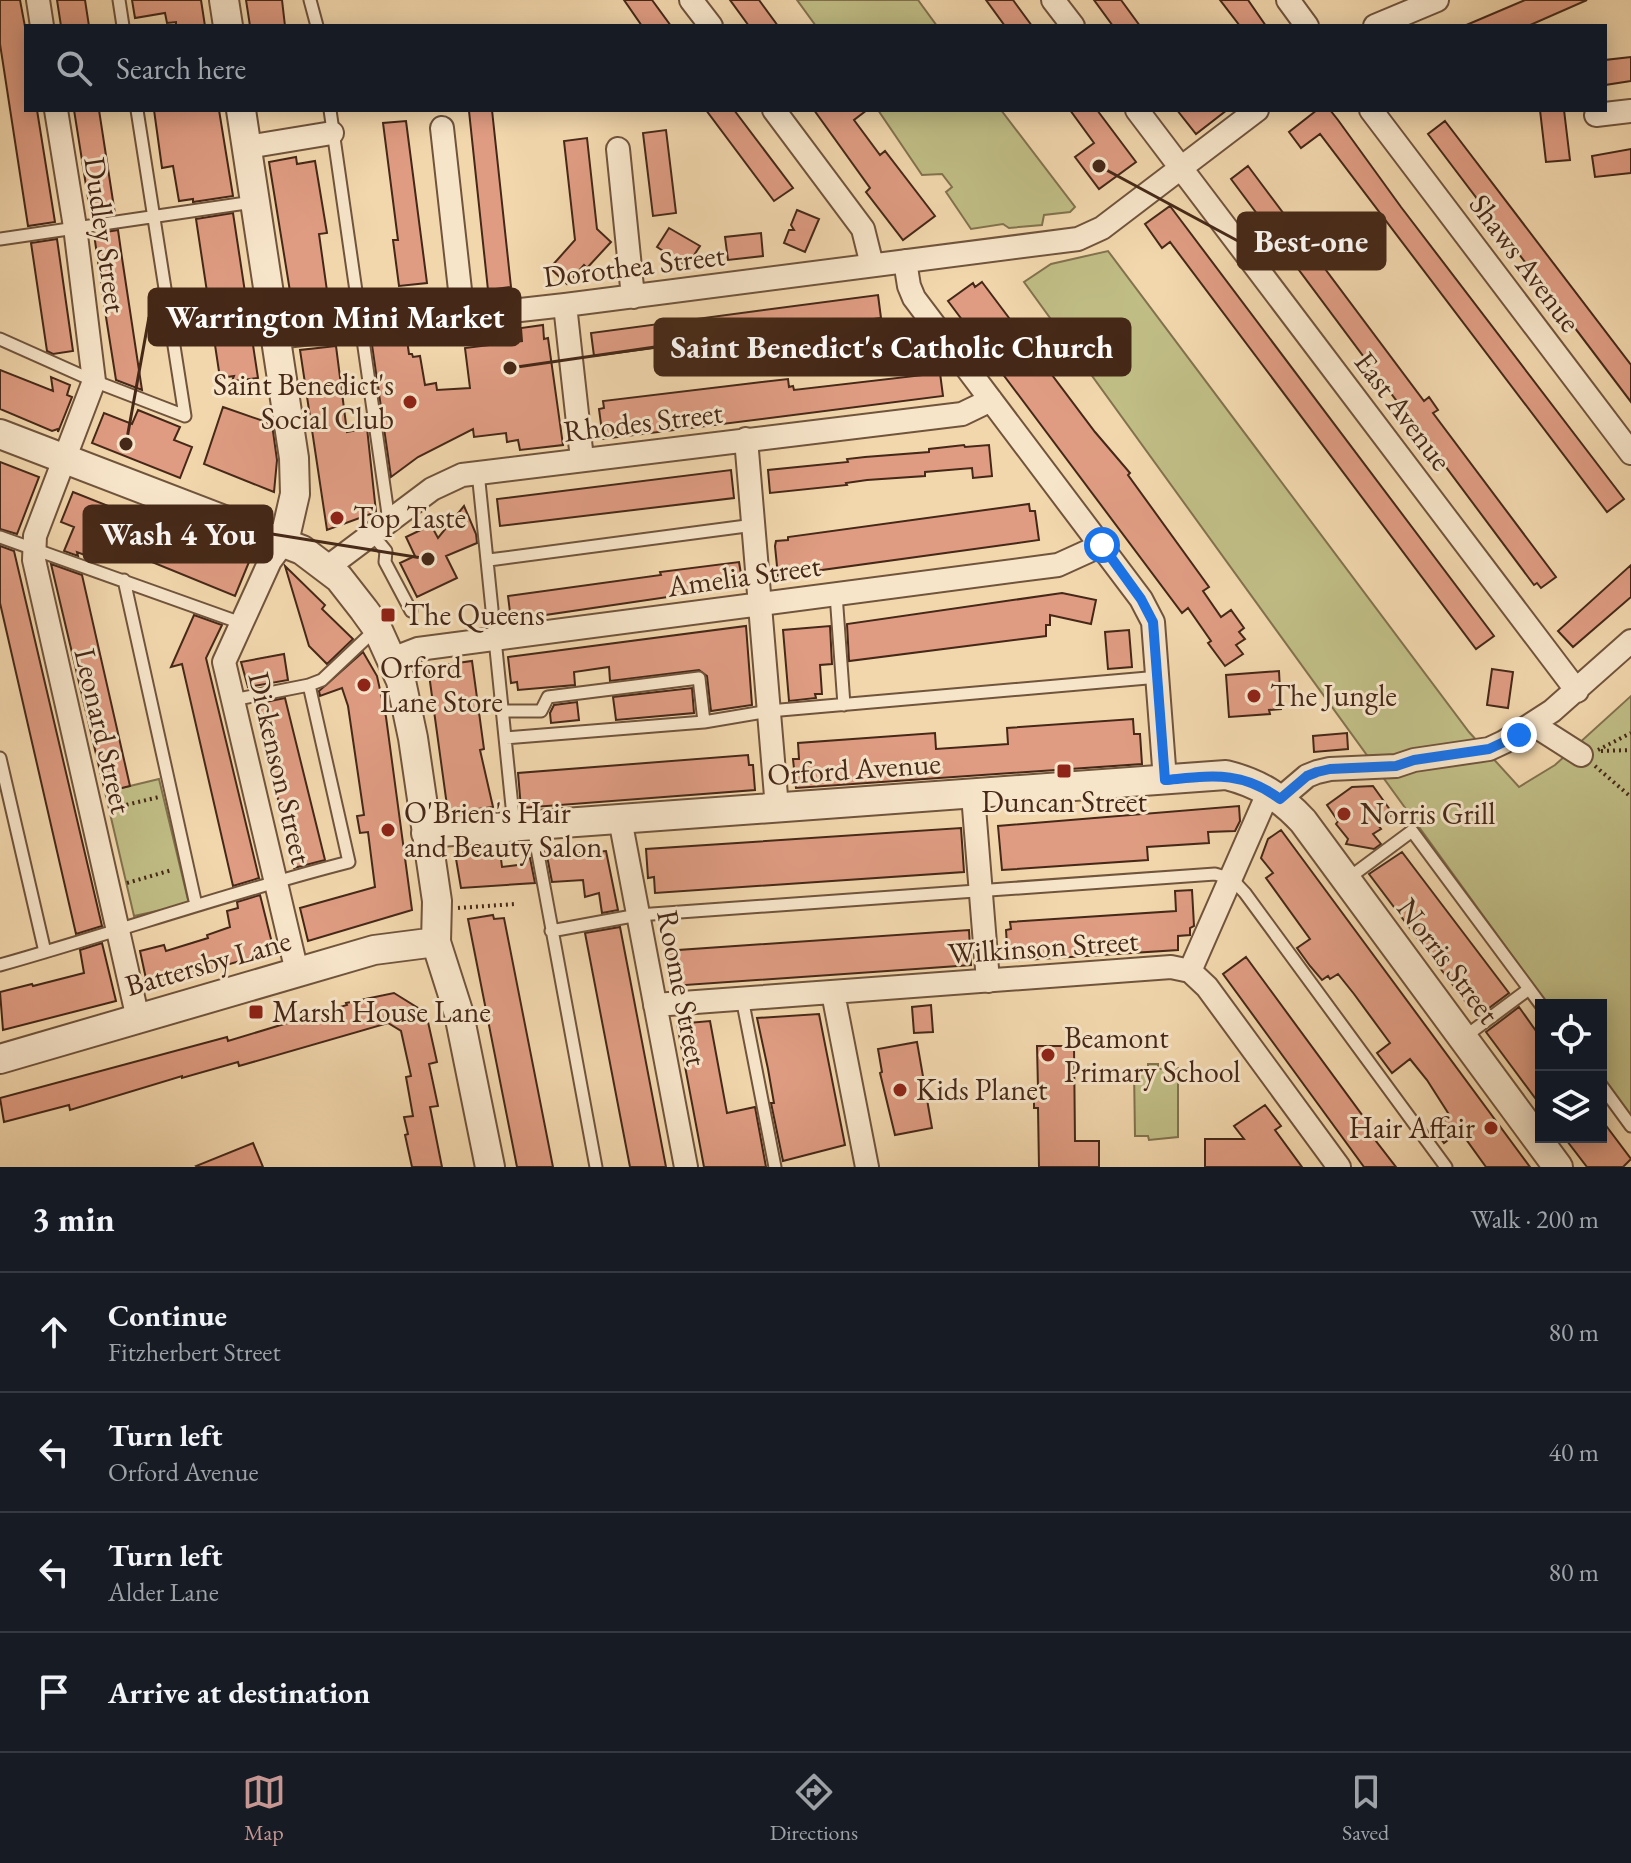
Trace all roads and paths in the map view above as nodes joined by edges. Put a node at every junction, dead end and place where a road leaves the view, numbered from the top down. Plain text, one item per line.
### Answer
1 (38, 0) edge
2 (119, 0) edge
3 (224, 0) edge
4 (310, 0) edge
5 (691, 0) edge
6 (1053, 0) edge
7 (1288, 0) edge
8 (1437, 0) edge
9 (1408, 6) edge
10 (42, 24) edge
11 (123, 24) edge
12 (228, 24) edge
13 (316, 24) edge
14 (709, 24) edge
15 (1071, 24) edge
16 (1306, 24) edge
17 (1378, 24) edge
18 (1631, 111) edge
19 (56, 112) edge
20 (137, 112) edge
21 (241, 112) edge
22 (330, 112) edge
23 (775, 112) edge
24 (1138, 112) edge
25 (1254, 112) edge
26 (1373, 112) edge
27 (1596, 115) dead end
28 (442, 128) dead end
29 (332, 133) junction
30 (247, 147) junction
31 (618, 149) dead end
32 (1180, 168) junction
33 (256, 201) junction
34 (154, 216) junction
35 (75, 227) junction
36 (0, 239) edge
37 (905, 261) junction
38 (872, 265) junction
39 (633, 297) junction
40 (565, 305) junction
41 (463, 317) junction
42 (359, 327) junction
43 (276, 337) junction
44 (0, 338) edge
45 (94, 381) junction
46 (991, 400) junction
47 (0, 434) edge
48 (746, 439) junction
49 (1631, 453) edge
50 (65, 459) junction
51 (582, 459) junction
52 (478, 472) junction
53 (754, 525) junction
54 (381, 529) junction
55 (0, 537) edge
56 (284, 542) junction
57 (1102, 545) junction
58 (33, 548) junction
59 (489, 560) junction
60 (328, 567) junction
61 (124, 580) junction
62 (836, 594) junction
63 (761, 604) junction
64 (411, 611) dead end
65 (241, 623) junction
66 (377, 628) junction
67 (497, 640) junction
68 (1631, 641) edge
69 (392, 659) junction
70 (1159, 677) junction
71 (309, 685) junction
72 (1577, 691) junction
73 (233, 700) junction
74 (844, 705) junction
75 (504, 711) junction
76 (769, 711) junction
77 (704, 722) junction
78 (1534, 725) junction
79 (1631, 733) edge
80 (506, 738) junction
81 (1631, 750) edge
82 (1581, 755) joint
83 (0, 758) edge
84 (1165, 780) junction
85 (171, 794) junction
86 (973, 795) junction
87 (1275, 795) junction
88 (1631, 797) edge
89 (777, 808) junction
90 (91, 813) junction
91 (620, 819) junction
92 (524, 827) junction
93 (426, 833) junction
94 (188, 866) junction
95 (1232, 879) junction
96 (276, 880) junction
97 (1346, 881) junction
98 (109, 888) junction
99 (981, 889) junction
100 (515, 904) dead end
101 (196, 905) junction
102 (454, 908) dead end
103 (638, 915) junction
104 (119, 931) junction
105 (551, 931) junction
106 (436, 942) junction
107 (45, 952) junction
108 (0, 965) edge
109 (1190, 971) junction
110 (297, 972) junction
111 (988, 981) junction
112 (1529, 989) junction
113 (833, 993) junction
114 (742, 998) junction
115 (1536, 999) edge
116 (655, 1005) junction
117 (138, 1019) junction
118 (1463, 1038) junction
119 (0, 1059) edge
120 (1607, 1093) edge
121 (1631, 1126) edge
122 (490, 1167) edge
123 (596, 1167) edge
124 (686, 1167) edge
125 (775, 1167) edge
126 (867, 1167) edge
127 (1339, 1167) edge
128 (1446, 1167) edge
129 (1558, 1167) edge

1 - 10 street
2 - 11 lane
3 - 12 street
4 - 13 lane
5 - 14 street
6 - 15 street
7 - 16 street
8 - 9 street
9 - 17 street
18 - 27 street
19 - 35 street, Dudley Street
20 - 34 lane
21 - 30 street
22 - 29 lane
23 - 38 street
24 - 32 street, East Avenue
25 - 32 street, Dorothea Street
26 - 49 street, Shaws Avenue
28 - 41 street
29 - 30 street
29 - 42 lane
30 - 33 street
31 - 39 street
32 - 37 street, Dorothea Street
32 - 72 street, East Avenue
33 - 34 lane
33 - 43 street
34 - 35 lane
34 - 45 lane
35 - 36 lane
35 - 45 street, Dudley Street
37 - 38 street, Dorothea Street
37 - 46 street
38 - 39 street, Dorothea Street
39 - 40 street, Dorothea Street
40 - 41 street, Dorothea Street
40 - 51 street
41 - 42 street, Dorothea Street
42 - 43 street, Dorothea Street
42 - 54 lane
43 - 56 street
44 - 45 lane
45 - 50 street, Dudley Street
46 - 48 street, Rhodes Street
46 - 57 street
47 - 50 street
48 - 51 street, Rhodes Street
48 - 53 street
50 - 56 street
50 - 58 street
51 - 52 street, Rhodes Street
52 - 54 street, Rhodes Street
52 - 59 lane
53 - 59 lane
53 - 63 street
54 - 60 street, Rhodes Street
54 - 64 lane
55 - 58 lane
56 - 60 street
56 - 65 street, Dickenson Street
57 - 62 street, Amelia Street
57 - 70 street
58 - 61 lane
58 - 90 street, Leonard Street
59 - 67 lane
60 - 66 street
61 - 65 lane
61 - 85 lane
62 - 63 street, Amelia Street
62 - 74 lane
63 - 67 street, Amelia Street
63 - 76 street
65 - 73 street, Dickenson Street
66 - 69 street
66 - 71 lane
67 - 69 street, Amelia Street
67 - 75 lane
68 - 72 street
69 - 93 street
70 - 74 lane
70 - 84 street
71 - 73 lane
71 - 96 lane
72 - 78 street
73 - 96 street, Dickenson Street
74 - 76 lane
75 - 77 lane
75 - 80 lane
76 - 77 lane
76 - 89 street
77 - 80 lane
78 - 82 street
78 - 87 street
79 - 81 path
80 - 92 lane
82 - 88 path
83 - 107 lane
84 - 86 street, Orford Avenue
84 - 87 street, Orford Avenue
85 - 90 path
85 - 94 lane
86 - 89 street, Orford Avenue
86 - 99 street
87 - 95 street
87 - 97 street, Norris Street
89 - 91 street, Orford Avenue
90 - 98 street, Leonard Street
91 - 92 street, Orford Avenue
91 - 103 street, Roome Street
92 - 93 street, Orford Avenue
92 - 105 lane
93 - 106 street
94 - 98 path
94 - 101 lane
95 - 99 lane
95 - 109 street
95 - 128 lane
96 - 101 lane
96 - 110 street, Dickenson Street
97 - 112 lane
97 - 118 street, Norris Street
98 - 104 street, Leonard Street
99 - 103 lane
99 - 111 street
100 - 102 path
101 - 104 lane
103 - 105 lane
103 - 116 street, Roome Street
104 - 107 lane
104 - 117 street, Leonard Street
105 - 123 lane
106 - 110 street, Battersby Lane
106 - 122 street
107 - 108 lane
109 - 111 street, Wilkinson Street
109 - 127 street
110 - 117 street, Battersby Lane
111 - 113 street, Wilkinson Street
112 - 115 lane
112 - 118 lane
113 - 114 street, Wilkinson Street
113 - 126 street
114 - 116 street, Wilkinson Street
114 - 125 lane
116 - 124 street, Roome Street
117 - 119 street, Battersby Lane
118 - 129 street, Norris Street
120 - 121 lane

